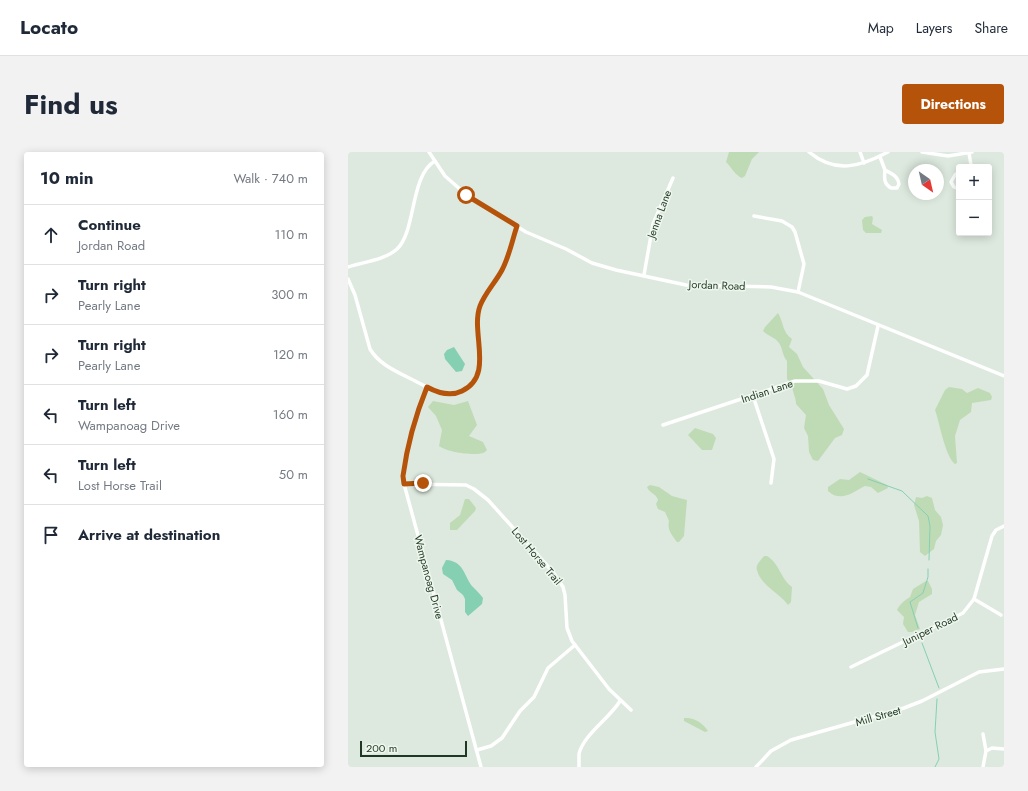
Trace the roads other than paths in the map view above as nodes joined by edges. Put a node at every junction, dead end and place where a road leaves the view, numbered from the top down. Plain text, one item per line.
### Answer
1 (429, 152) edge
2 (809, 152) edge
3 (860, 152) edge
4 (888, 152) edge
5 (922, 152) edge
6 (971, 153) edge
7 (880, 157) junction
8 (435, 161) junction
9 (864, 163) junction
10 (971, 164) edge
11 (885, 170) junction
12 (956, 174) edge
13 (673, 178) dead end
14 (956, 188) edge
15 (754, 216) dead end
16 (517, 226) junction
17 (348, 267) edge
18 (644, 275) junction
19 (348, 279) edge
20 (798, 292) junction
21 (878, 326) junction
22 (1004, 376) edge
23 (427, 387) junction
24 (753, 396) junction
25 (663, 425) dead end
26 (771, 483) dead end
27 (404, 484) junction
28 (1004, 526) edge
29 (974, 600) junction
30 (1001, 615) dead end
31 (575, 645) junction
32 (851, 667) dead end
33 (1004, 669) edge
34 (620, 701) junction
35 (631, 710) dead end
36 (983, 734) dead end
37 (1004, 749) edge
38 (477, 750) junction
39 (986, 751) junction
40 (481, 767) edge
41 (579, 767) edge
42 (756, 767) edge
43 (983, 767) edge

1 - 8 street, Jordan Road
2 - 9 street
3 - 9 street
4 - 7 street
5 - 6 street
6 - 10 street
7 - 9 street
7 - 11 street
8 - 16 street, Jordan Road
8 - 17 street
11 - 11 street
12 - 14 street
13 - 18 street, Jenna Lane
15 - 20 street
16 - 18 street, Jordan Road
16 - 23 street
18 - 20 street, Jordan Road
19 - 23 street
20 - 21 street, Jordan Road
21 - 22 street, Jordan Road
21 - 24 street, Indian Lane
23 - 27 street, Wampanoag Drive
24 - 25 street, Indian Lane
24 - 26 street
27 - 31 street, Lost Horse Trail
27 - 38 street, Wampanoag Drive
28 - 29 street, Juniper Road
29 - 30 street
29 - 32 street, Juniper Road
31 - 34 street, Lost Horse Trail
31 - 38 street
33 - 42 street, Mill Street
34 - 35 street, Lost Horse Trail
34 - 41 street
36 - 39 street
37 - 39 street
38 - 40 street, Wampanoag Drive
39 - 43 street

